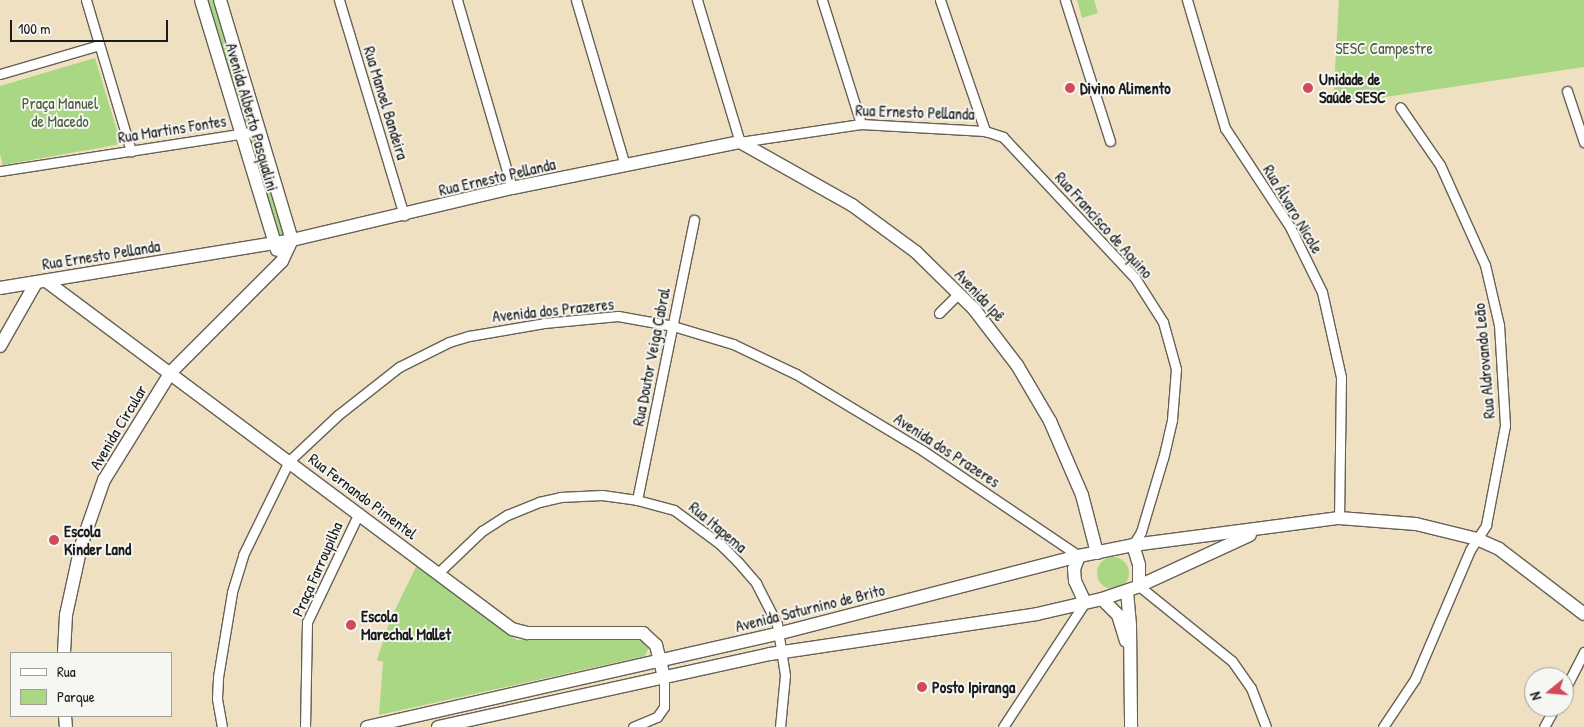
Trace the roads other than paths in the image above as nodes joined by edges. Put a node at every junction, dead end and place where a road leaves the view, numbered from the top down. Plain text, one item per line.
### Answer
1 (86, 0) edge
2 (201, 0) edge
3 (220, 0) edge
4 (339, 0) edge
5 (457, 0) edge
6 (576, 0) edge
7 (697, 0) edge
8 (822, 0) edge
9 (940, 0) edge
10 (1065, 0) edge
11 (1188, 0) edge
12 (99, 45) junction
13 (0, 74) edge
14 (1567, 91) dead end
15 (1400, 107) dead end
16 (861, 124) junction
17 (259, 131) junction
18 (985, 131) junction
19 (240, 134) junction
20 (1003, 137) joint
21 (1110, 141) dead end
22 (740, 142) junction
23 (1584, 142) edge
24 (131, 150) junction
25 (626, 165) junction
26 (0, 171) edge
27 (512, 188) junction
28 (404, 215) junction
29 (694, 220) dead end
30 (292, 240) junction
31 (273, 243) junction
32 (282, 261) junction
33 (41, 282) junction
34 (0, 288) edge
35 (958, 294) junction
36 (939, 314) dead end
37 (673, 326) junction
38 (0, 346) edge
39 (171, 372) junction
40 (289, 461) junction
41 (637, 500) junction
42 (359, 514) junction
43 (1339, 518) junction
44 (1261, 530) junction
45 (1477, 539) junction
46 (1133, 545) junction
47 (1097, 553) junction
48 (1079, 556) junction
49 (438, 573) junction
50 (1133, 589) junction
51 (1102, 599) junction
52 (1085, 602) junction
53 (1584, 614) edge
54 (780, 633) junction
55 (1128, 648) junction
56 (64, 652) edge
57 (784, 652) junction
58 (1584, 652) edge
59 (660, 660) junction
60 (1574, 672) edge
61 (664, 677) junction
62 (222, 727) edge
63 (305, 727) edge
64 (367, 727) edge
65 (438, 727) edge
66 (633, 727) edge
67 (780, 727) edge
68 (1003, 727) edge
69 (1131, 727) edge
70 (1266, 727) edge
71 (1383, 727) edge

1 - 12 street
2 - 19 main road, Avenida Alberto Pasqualini
3 - 17 main road, Avenida Alberto Pasqualini
4 - 28 street, Rua Manoel Bandeira
5 - 27 street
6 - 25 street
7 - 22 street
8 - 16 street
9 - 18 street
10 - 21 street
11 - 43 street, Rua Álvaro Nicole
12 - 13 street
12 - 24 street
14 - 23 street
15 - 45 street, Rua Aldrovando Leão
16 - 18 street, Rua Ernesto Pellanda
16 - 22 street, Rua Ernesto Pellanda
17 - 19 street, Rua Martins Fontes
17 - 30 main road, Avenida Alberto Pasqualini
18 - 20 street, Rua Ernesto Pellanda
19 - 24 street, Rua Martins Fontes
19 - 31 main road, Avenida Alberto Pasqualini
20 - 46 street, Rua Francisco de Aquino
22 - 25 main road, Rua Ernesto Pellanda
22 - 35 main road, Avenida Ipê
24 - 26 street, Rua Martins Fontes
25 - 27 main road, Rua Ernesto Pellanda
27 - 28 main road, Rua Ernesto Pellanda
28 - 30 main road, Rua Ernesto Pellanda
29 - 37 street, Rua Doutor Veiga Cabral
30 - 31 main road, Rua Ernesto Pellanda
30 - 32 main road, Avenida Circular
31 - 32 main road
31 - 33 main road, Rua Ernesto Pellanda
32 - 39 main road, Avenida Circular
33 - 34 main road, Rua Ernesto Pellanda
33 - 38 main road
33 - 39 main road, Rua Fernando Pimentel
35 - 36 street
35 - 47 main road, Avenida Ipê
37 - 40 street, Avenida dos Prazeres
37 - 41 street, Rua Doutor Veiga Cabral
37 - 48 street, Avenida dos Prazeres
39 - 40 main road, Rua Fernando Pimentel
39 - 56 main road, Avenida Circular
40 - 42 main road, Rua Fernando Pimentel
40 - 62 street, Avenida dos Prazeres
41 - 49 street, Rua Itapema
41 - 54 street, Rua Itapema
42 - 49 main road, Rua Fernando Pimentel
42 - 63 street, Praça Farroupilha
43 - 44 main road, Avenida Saturnino de Brito
43 - 45 main road, Avenida Saturnino de Brito
44 - 46 main road, Avenida Saturnino de Brito
44 - 50 main road, Avenida Saturnino de Brito
45 - 53 main road, Avenida Saturnino de Brito
45 - 71 street, Rua Aldrovando Leão
46 - 47 main road, Avenida Saturnino de Brito
46 - 50 main road
47 - 48 main road, Avenida Saturnino de Brito
48 - 52 main road
48 - 54 main road, Avenida Saturnino de Brito
49 - 59 main road, Rua Fernando Pimentel
50 - 51 main road, Avenida Saturnino de Brito
50 - 55 main road
50 - 70 street
51 - 52 main road, Avenida Saturnino de Brito
51 - 55 main road
52 - 57 main road, Avenida Saturnino de Brito
52 - 68 street
54 - 57 street, Rua Itapema
54 - 59 main road, Avenida Saturnino de Brito
55 - 69 main road
57 - 61 main road, Avenida Saturnino de Brito
57 - 67 street, Rua Itapema
58 - 60 street
59 - 61 main road, Rua Fernando Pimentel
59 - 64 main road, Avenida Saturnino de Brito
61 - 65 main road, Avenida Saturnino de Brito
61 - 66 street

